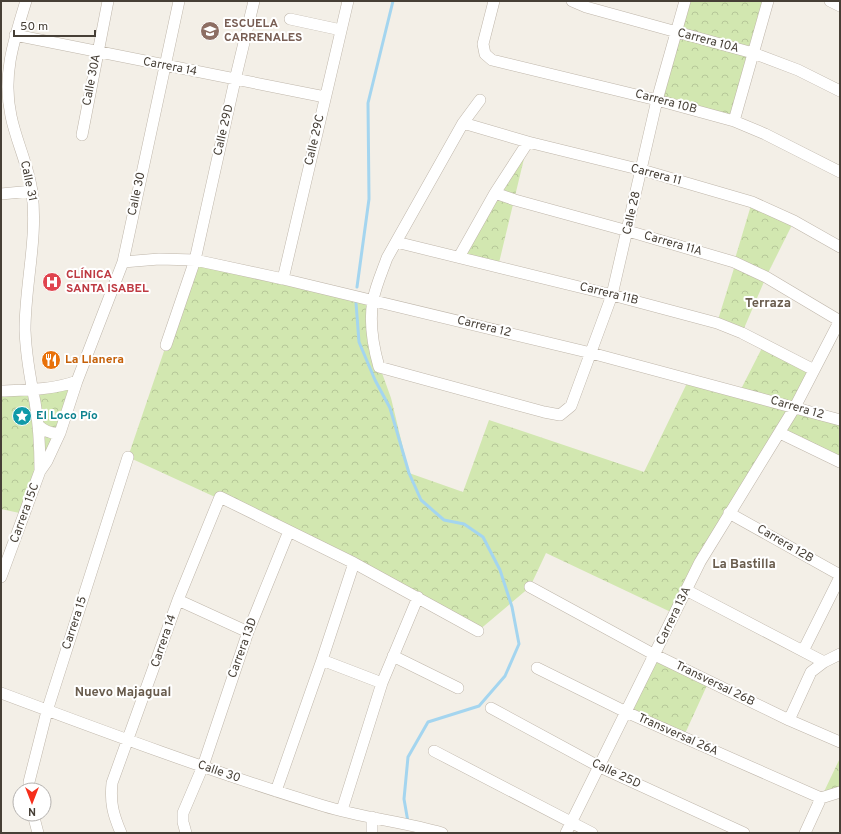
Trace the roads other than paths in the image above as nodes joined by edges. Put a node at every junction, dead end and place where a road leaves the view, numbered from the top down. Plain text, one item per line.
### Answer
1 (26, 1) edge
2 (108, 1) edge
3 (179, 1) edge
4 (254, 1) edge
5 (348, 1) edge
6 (494, 1) edge
7 (572, 1) edge
8 (685, 1) edge
9 (768, 1) edge
10 (830, 1) edge
11 (840, 6) edge
12 (290, 19) dead end
13 (341, 30) junction
14 (676, 33) junction
15 (15, 35) junction
16 (97, 52) junction
17 (753, 53) junction
18 (164, 66) junction
19 (235, 80) junction
20 (840, 91) edge
21 (325, 97) junction
22 (480, 100) dead end
23 (657, 100) junction
24 (734, 121) junction
25 (464, 123) junction
26 (82, 135) dead end
27 (528, 142) junction
28 (642, 170) junction
29 (840, 172) edge
30 (32, 191) junction
31 (495, 193) junction
32 (1, 194) edge
33 (628, 231) junction
34 (396, 242) junction
35 (840, 247) edge
36 (459, 257) junction
37 (195, 260) junction
38 (123, 262) junction
39 (283, 279) junction
40 (612, 295) junction
41 (373, 300) junction
42 (840, 321) edge
43 (166, 345) dead end
44 (591, 353) junction
45 (814, 370) junction
46 (77, 381) junction
47 (32, 389) junction
48 (1, 391) edge
49 (795, 407) junction
50 (840, 420) edge
51 (38, 425) junction
52 (780, 432) junction
53 (60, 433) junction
54 (128, 457) dead end
55 (840, 462) edge
56 (40, 471) junction
57 (730, 512) junction
58 (289, 531) junction
59 (354, 563) junction
60 (840, 576) edge
61 (1, 577) edge
62 (530, 587) dead end
63 (686, 590) junction
64 (418, 597) junction
65 (178, 600) junction
66 (478, 631) dead end
67 (248, 632) junction
68 (803, 651) junction
69 (840, 654) edge
70 (655, 655) junction
71 (393, 656) junction
72 (322, 660) junction
73 (824, 662) junction
74 (537, 668) dead end
75 (382, 683) junction
76 (458, 688) dead end
77 (1, 693) edge
78 (490, 708) dead end
79 (47, 711) junction
80 (626, 712) junction
81 (789, 720) junction
82 (129, 741) junction
83 (840, 742) edge
84 (434, 751) dead end
85 (203, 766) junction
86 (600, 767) junction
87 (29, 782) edge
88 (276, 791) junction
89 (840, 792) edge
90 (821, 798) junction
91 (342, 810) junction
92 (372, 817) junction
93 (35, 822) edge
94 (572, 823) junction
95 (38, 833) edge
96 (120, 833) edge
97 (186, 833) edge
98 (372, 833) edge
99 (442, 833) edge
100 (566, 833) edge
101 (592, 833) edge
102 (744, 833) edge
103 (805, 833) edge

1 - 15 street, Calle 31
2 - 16 street, Calle 30A
3 - 18 street, Calle 30
4 - 19 street, Calle 29D
5 - 13 street, Calle 29C
6 - 23 street, Carrera 10B
7 - 14 street, Carrera 10A
8 - 14 street, Calle 28
9 - 17 street
10 - 11 street
12 - 13 street
13 - 21 street, Calle 29C
14 - 17 street, Carrera 10A
14 - 23 street, Calle 28
15 - 16 street, Carrera 14
15 - 30 street, Calle 31
16 - 18 street, Carrera 14
16 - 26 street, Calle 30A
17 - 20 street, Carrera 10A
17 - 24 street
18 - 19 street, Carrera 14
18 - 38 street, Calle 30
19 - 21 street, Carrera 14
19 - 37 street, Calle 29D
21 - 39 street, Calle 29C
22 - 25 street
23 - 24 street, Carrera 10B
23 - 28 street, Calle 28
24 - 29 street, Carrera 10B
25 - 27 street, Carrera 11
25 - 34 street
27 - 28 street, Carrera 11
27 - 31 street
28 - 33 street, Calle 28
28 - 35 street, Carrera 11
30 - 32 street
30 - 47 street, Calle 31
31 - 33 street, Carrera 11A
31 - 36 street
33 - 40 street, Calle 28
33 - 42 street, Carrera 11A
34 - 36 street, Carrera 11B
34 - 41 street
36 - 40 street, Carrera 11B
37 - 38 street, Carrera 12
37 - 39 street, Carrera 12
37 - 43 street, Calle 29D
38 - 46 street, Calle 30
39 - 41 street, Carrera 12
40 - 44 street, Calle 28
40 - 45 street, Carrera 11B
41 - 44 street, Carrera 12
41 - 44 street, Calle 28
42 - 45 street, Carrera 13A
44 - 49 street, Carrera 12
45 - 49 street, Carrera 13A
46 - 47 street
46 - 53 street, Carrera 15C
47 - 48 street
47 - 51 street, Carrera 15C
49 - 50 street, Carrera 12
49 - 52 street, Carrera 13A
51 - 53 street
51 - 56 street, Carrera 15C
52 - 55 street
52 - 57 street, Carrera 13A
53 - 56 street, Carrera 15C
54 - 79 street, Carrera 15
56 - 61 street, Carrera 15C
57 - 60 street, Carrera 12B
57 - 63 street, Carrera 13A
58 - 59 street
58 - 65 street, Carrera 14
58 - 67 street, Carrera 13D
59 - 64 street
59 - 72 street
60 - 68 street
62 - 70 street, Transversal 26B
63 - 68 street
63 - 70 street, Carrera 13A
64 - 66 street
64 - 71 street
65 - 67 street
65 - 82 street, Carrera 14
67 - 85 street, Carrera 13D
68 - 73 street
69 - 73 street
70 - 80 street, Carrera 13A
70 - 81 street, Transversal 26B
71 - 75 street
71 - 76 street
72 - 75 street
72 - 88 street
73 - 81 street
74 - 80 street, Transversal 26A
75 - 91 street
77 - 79 street, Calle 30
78 - 86 street, Calle 25D
79 - 82 street, Calle 30
79 - 87 street, Carrera 15
80 - 86 street, Carrera 13A
80 - 90 street, Transversal 26A
81 - 83 street, Transversal 26B
82 - 85 street, Calle 30
82 - 96 street, Carrera 14
84 - 94 street
85 - 88 street, Calle 30
85 - 97 street, Carrera 13D
86 - 94 street, Carrera 13A
86 - 102 street, Calle 25D
88 - 91 street, Calle 30
89 - 90 street
90 - 103 street
91 - 92 street, Calle 30
92 - 98 street
92 - 99 street, Calle 30
93 - 95 street
94 - 100 street, Carrera 13A
94 - 101 street

